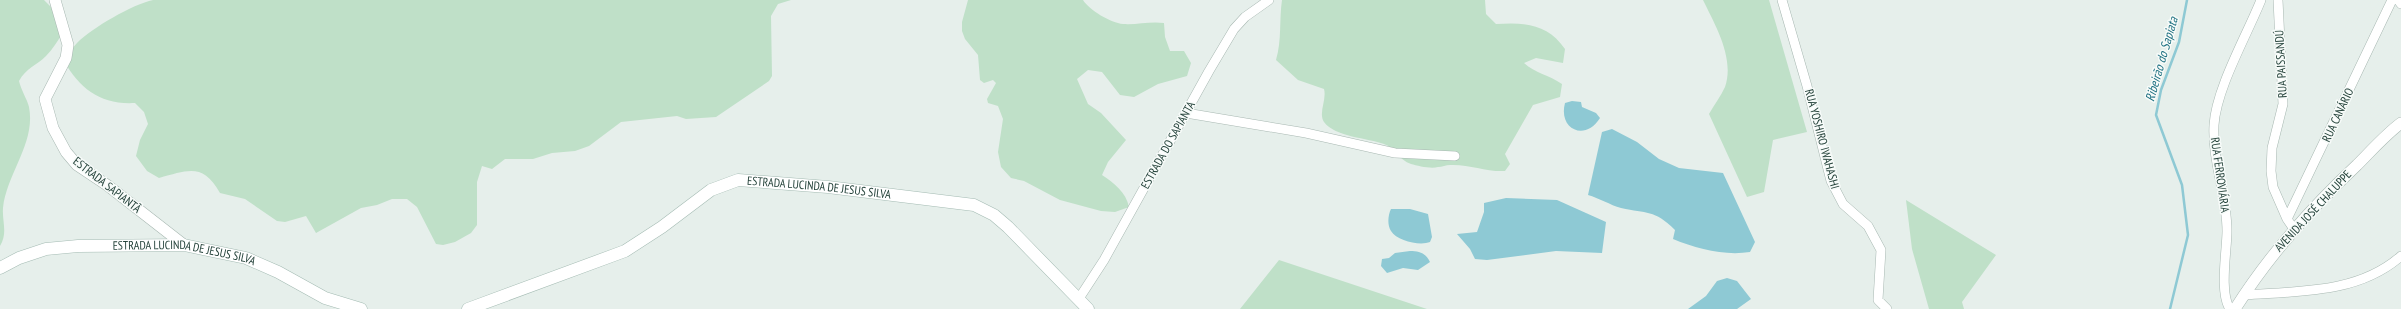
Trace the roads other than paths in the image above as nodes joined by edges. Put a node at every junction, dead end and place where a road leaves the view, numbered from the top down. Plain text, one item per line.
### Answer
1 (55, 0) edge
2 (1270, 0) edge
3 (1782, 0) edge
4 (2261, 0) edge
5 (2278, 0) edge
6 (2392, 0) edge
7 (2398, 0) edge
8 (2401, 4) edge
9 (1186, 113) junction
10 (2401, 123) edge
11 (1455, 156) dead end
12 (2290, 224) junction
13 (184, 245) junction
14 (2401, 256) edge
15 (0, 268) edge
16 (2244, 295) junction
17 (1078, 300) junction
18 (361, 309) edge
19 (468, 309) edge
20 (1088, 309) edge
21 (1886, 309) edge
22 (2230, 309) edge
23 (2235, 309) edge

1 - 13 street, ESTRADA SAPIANTÃ
2 - 9 street, ESTRADA DO SAPIANTA
3 - 21 street, RUA YOSHIRO IWAHASHI
4 - 22 street, RUA FERROVIÁRIA
5 - 12 street, RUA PAISSANDÚ
6 - 12 street, RUA CANÁRIO
7 - 8 street
9 - 11 street
9 - 17 street, ESTRADA DO SAPIANTA
10 - 12 street, AVENIDA JOSÉ CHALUPPE
12 - 16 street, AVENIDA JOSÉ CHALUPPE
13 - 15 main road, ESTRADA LUCINDA DE JESUS SILVA
13 - 18 main road, ESTRADA LUCINDA DE JESUS SILVA
14 - 16 street
16 - 23 street, AVENIDA JOSÉ CHALUPPE
17 - 19 main road, ESTRADA LUCINDA DE JESUS SILVA
17 - 20 main road, ESTRADA LUCINDA DE JESUS SILVA

